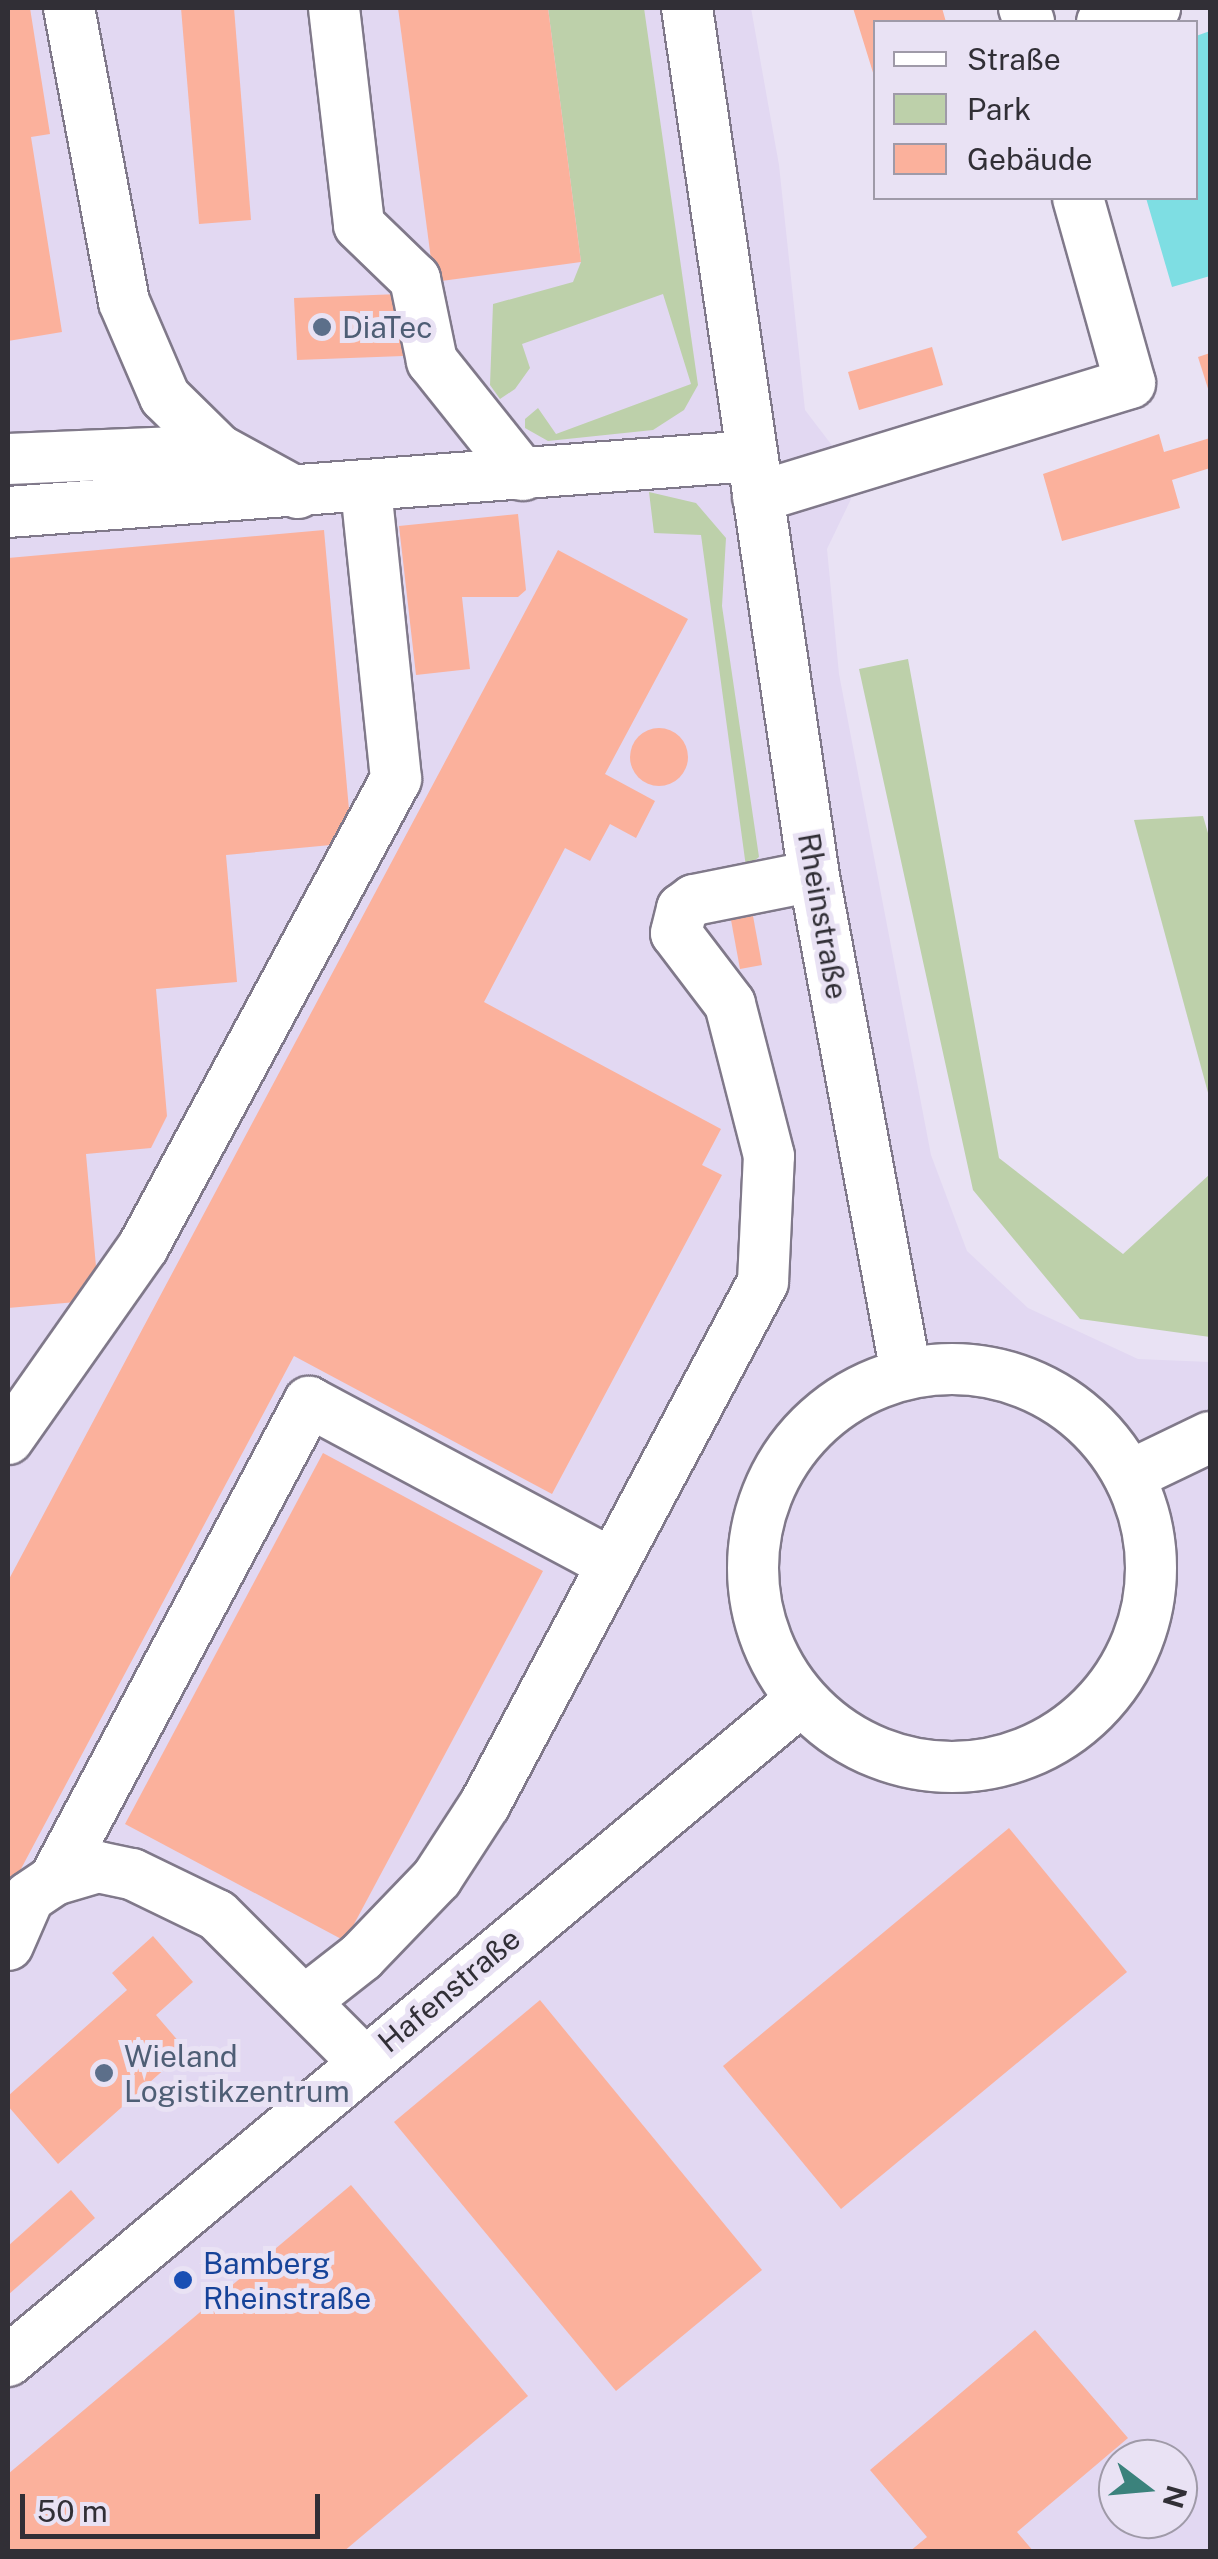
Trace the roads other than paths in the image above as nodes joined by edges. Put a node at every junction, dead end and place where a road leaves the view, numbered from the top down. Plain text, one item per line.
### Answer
1 (70, 8) edge
2 (334, 8) edge
3 (686, 8) edge
4 (1155, 8) edge
5 (1110, 20) edge
6 (1079, 200) edge
7 (220, 450) junction
8 (8, 459) edge
9 (522, 475) junction
10 (755, 477) junction
11 (366, 488) junction
12 (298, 493) junction
13 (8, 512) edge
14 (814, 876) junction
15 (906, 1373) junction
16 (1210, 1437) edge
17 (8, 1439) edge
18 (1130, 1476) junction
19 (613, 1564) junction
20 (801, 1700) junction
21 (54, 1880) junction
22 (10, 1931) edge
23 (306, 2000) junction
24 (362, 2061) junction
25 (8, 2361) edge

1 - 7 street
2 - 9 street
3 - 10 street, Rheinstraße
4 - 5 street
6 - 10 street
7 - 8 street
7 - 12 street
9 - 10 street
9 - 11 street
10 - 14 street, Rheinstraße
11 - 12 street
11 - 17 street
12 - 13 street
14 - 15 street, Rheinstraße
14 - 19 street
15 - 18 street
15 - 20 street
16 - 18 street
18 - 20 street
19 - 21 street
19 - 23 street
20 - 24 street, Hafenstraße
21 - 22 street
21 - 23 street
23 - 24 street
24 - 25 street, Hafenstraße

